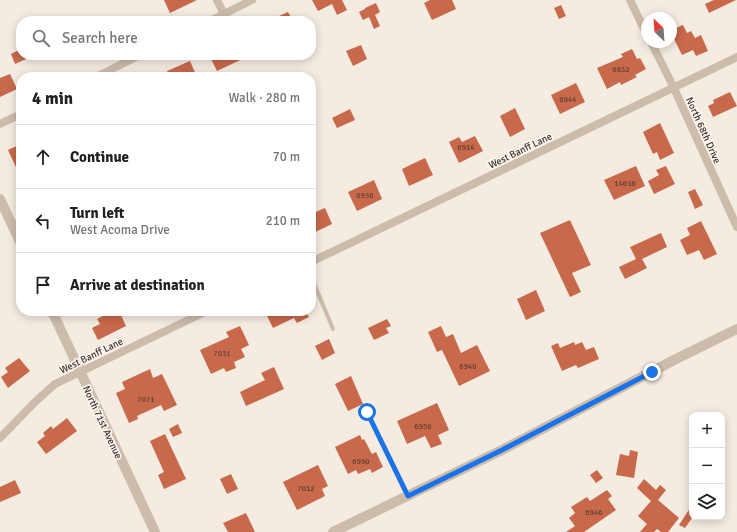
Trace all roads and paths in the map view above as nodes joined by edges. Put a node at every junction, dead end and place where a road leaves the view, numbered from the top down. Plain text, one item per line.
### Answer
1 (217, 0) edge
2 (252, 0) edge
3 (630, 0) edge
4 (224, 14) junction
5 (220, 16) edge
6 (641, 23) edge
7 (654, 48) edge
8 (737, 57) edge
9 (130, 60) edge
10 (106, 72) edge
11 (673, 86) junction
12 (16, 116) edge
13 (0, 124) edge
14 (0, 199) edge
15 (737, 227) edge
16 (16, 233) edge
17 (316, 260) edge
18 (316, 288) edge
19 (54, 316) edge
20 (196, 316) edge
21 (333, 329) dead end
22 (737, 329) edge
23 (80, 371) junction
24 (367, 412) dead end
25 (0, 438) edge
26 (408, 496) junction
27 (155, 532) edge
28 (333, 532) edge

1 - 4 street
2 - 4 street
3 - 6 street
4 - 5 street
7 - 11 street, North 68th Drive
8 - 11 street, West Banff Lane
9 - 10 street
11 - 15 street, North 68th Drive
11 - 17 street, West Banff Lane
12 - 13 street
14 - 16 street
18 - 21 lane
19 - 23 street, North 71st Avenue
20 - 23 street, West Banff Lane
22 - 26 street
23 - 25 street, West Banff Lane
23 - 27 street, North 71st Avenue
24 - 26 lane
26 - 28 street

